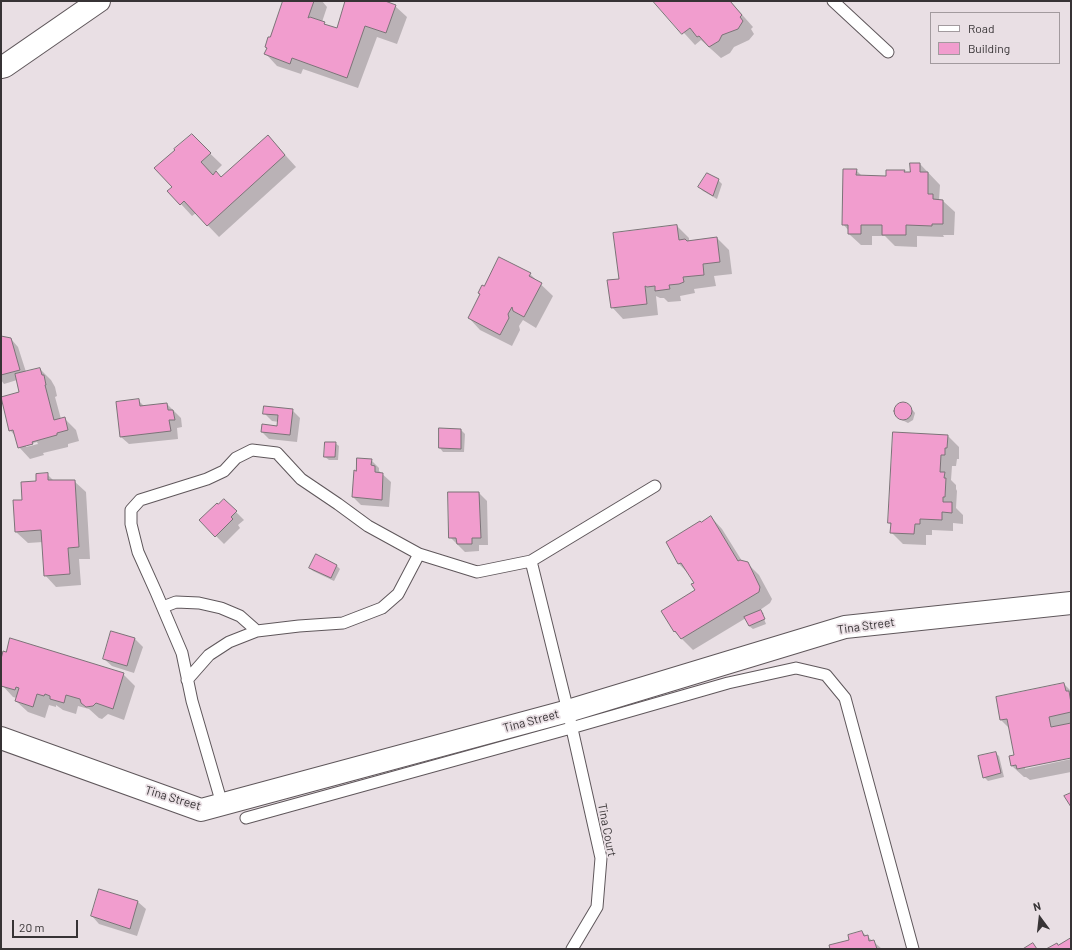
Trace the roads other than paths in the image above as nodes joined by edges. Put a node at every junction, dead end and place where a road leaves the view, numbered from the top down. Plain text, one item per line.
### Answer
1 (99, 1) edge
2 (833, 1) edge
3 (888, 52) dead end
4 (1, 67) edge
5 (655, 486) dead end
6 (419, 554) junction
7 (531, 561) junction
8 (1071, 603) edge
9 (163, 608) junction
10 (256, 631) junction
11 (187, 680) junction
12 (570, 720) junction
13 (1, 738) edge
14 (222, 804) junction
15 (246, 818) dead end
16 (572, 949) edge
17 (913, 949) edge

1 - 4 street
2 - 3 lane
5 - 7 lane
6 - 7 lane
6 - 9 lane
6 - 10 lane
7 - 12 lane, Tina Court
8 - 12 street, Tina Street
9 - 10 lane
9 - 11 lane
10 - 11 lane
11 - 14 lane
12 - 14 street, Tina Street
12 - 15 lane
12 - 16 lane, Tina Court
12 - 17 lane
13 - 14 street, Tina Street

